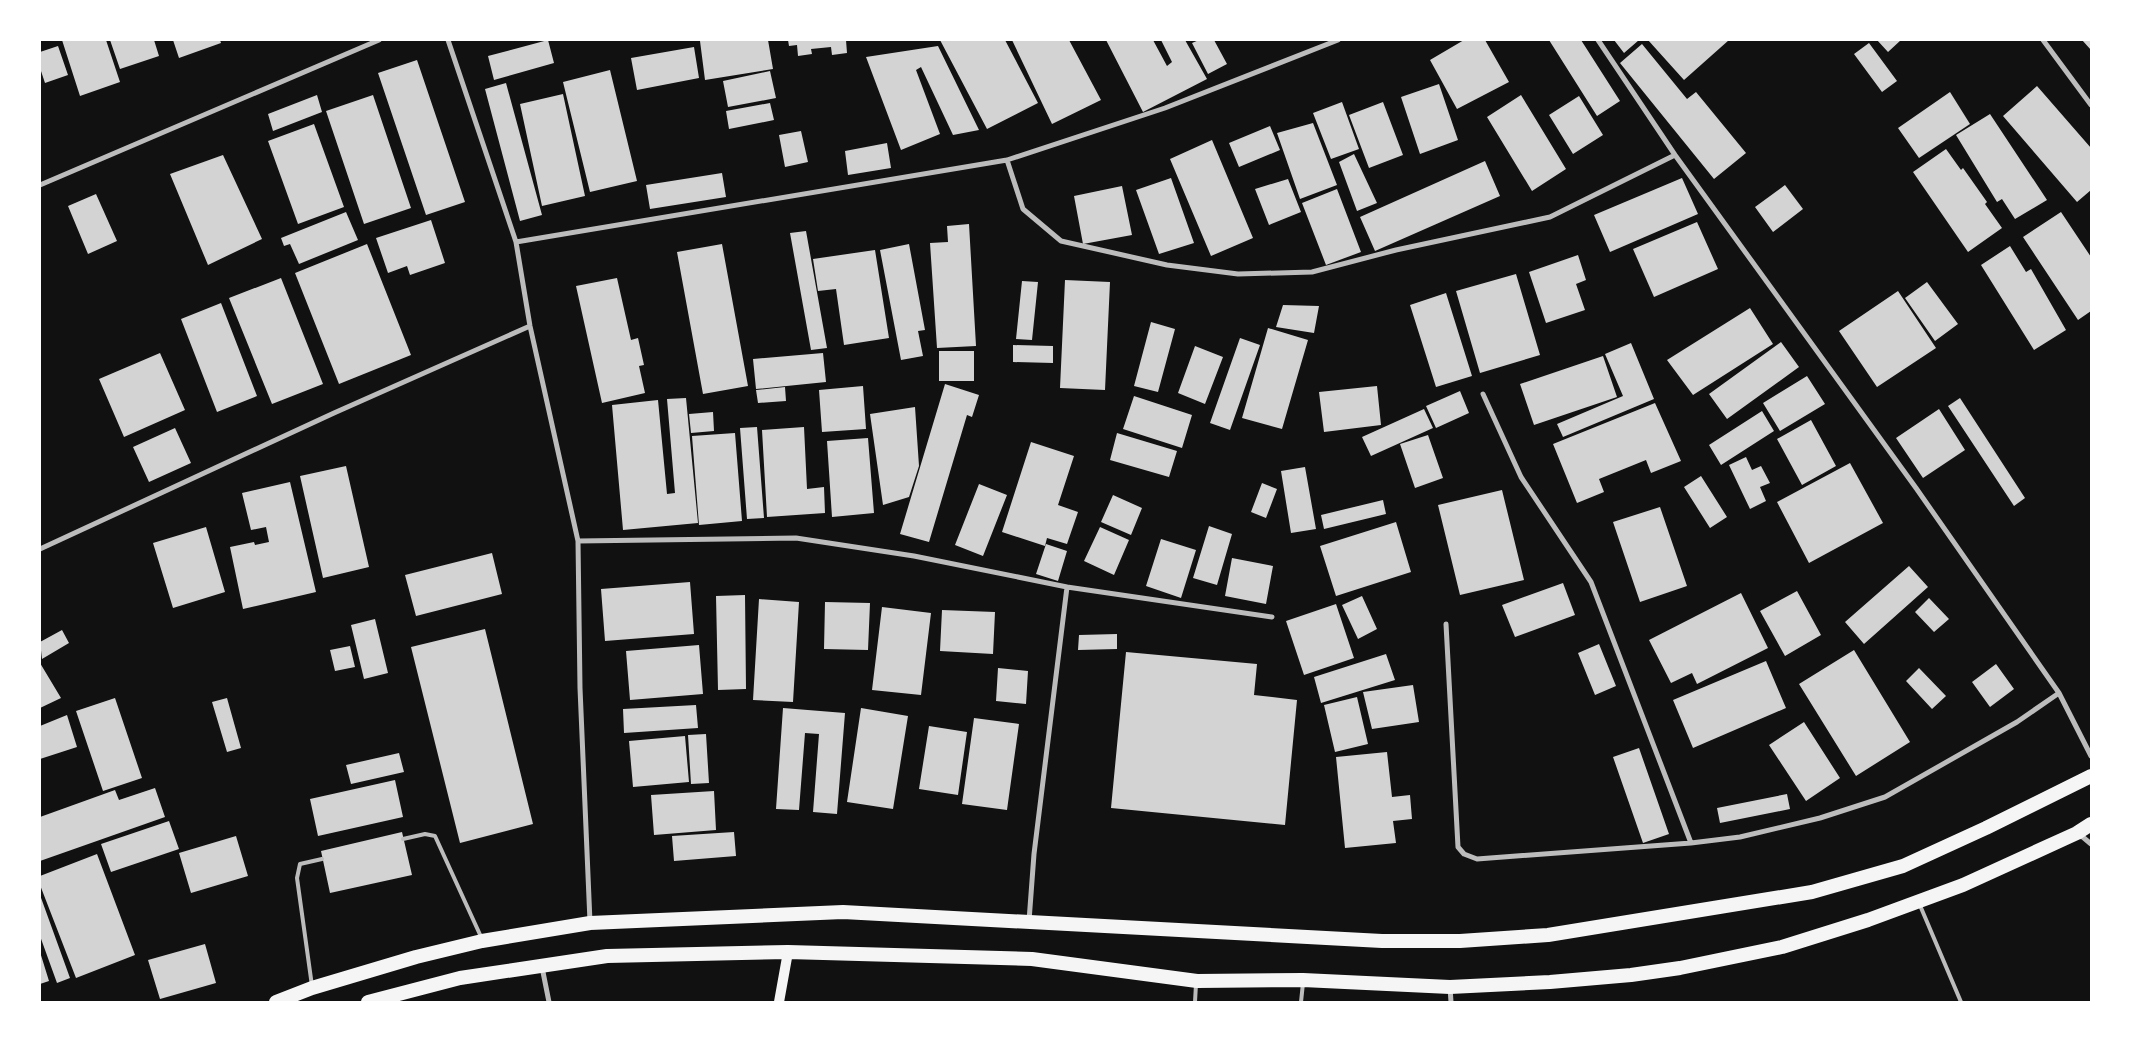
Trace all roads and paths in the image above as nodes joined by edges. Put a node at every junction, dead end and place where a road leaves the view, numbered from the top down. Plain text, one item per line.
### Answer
1 (379, 40) edge
2 (448, 40) edge
3 (1338, 40) edge
4 (1598, 40) edge
5 (2043, 40) edge
6 (2091, 105) edge
7 (1675, 155) junction
8 (1007, 160) junction
9 (40, 185) edge
10 (516, 242) junction
11 (530, 326) junction
12 (1483, 394) dead end
13 (578, 541) junction
14 (40, 549) edge
15 (1067, 587) junction
16 (1272, 618) dead end
17 (1446, 624) dead end
18 (2060, 693) junction
19 (2091, 756) edge
20 (2091, 776) edge
21 (2091, 824) edge
22 (2077, 833) junction
23 (403, 839) dead end
24 (1691, 843) junction
25 (2091, 844) edge
26 (322, 859) dead end
27 (1918, 901) junction
28 (1029, 922) junction
29 (590, 923) junction
30 (482, 941) junction
31 (788, 952) junction
32 (541, 964) junction
33 (1303, 980) junction
34 (1197, 982) junction
35 (1450, 987) junction
36 (312, 988) junction
37 (276, 1002) edge
38 (368, 1002) edge
39 (549, 1002) edge
40 (779, 1002) edge
41 (1195, 1002) edge
42 (1301, 1002) edge
43 (1451, 1002) edge
44 (1961, 1002) edge

1 - 9 street
2 - 10 street
3 - 8 street
4 - 7 street
5 - 6 street
7 - 8 street
7 - 18 street
8 - 10 street
10 - 11 street
11 - 13 street
11 - 14 street
12 - 24 street
13 - 15 street
13 - 29 street
15 - 16 street
15 - 28 street
17 - 24 street
18 - 19 street
18 - 24 street
20 - 28 highway
21 - 22 highway
22 - 25 street
22 - 27 highway
23 - 30 lane
26 - 36 lane
27 - 35 highway
27 - 44 lane
28 - 29 highway
29 - 30 highway
30 - 36 highway
31 - 32 highway
31 - 34 highway
31 - 40 main road
32 - 38 highway
32 - 39 street
33 - 34 highway
33 - 35 highway
33 - 42 lane
34 - 41 lane
35 - 43 street
36 - 37 highway

